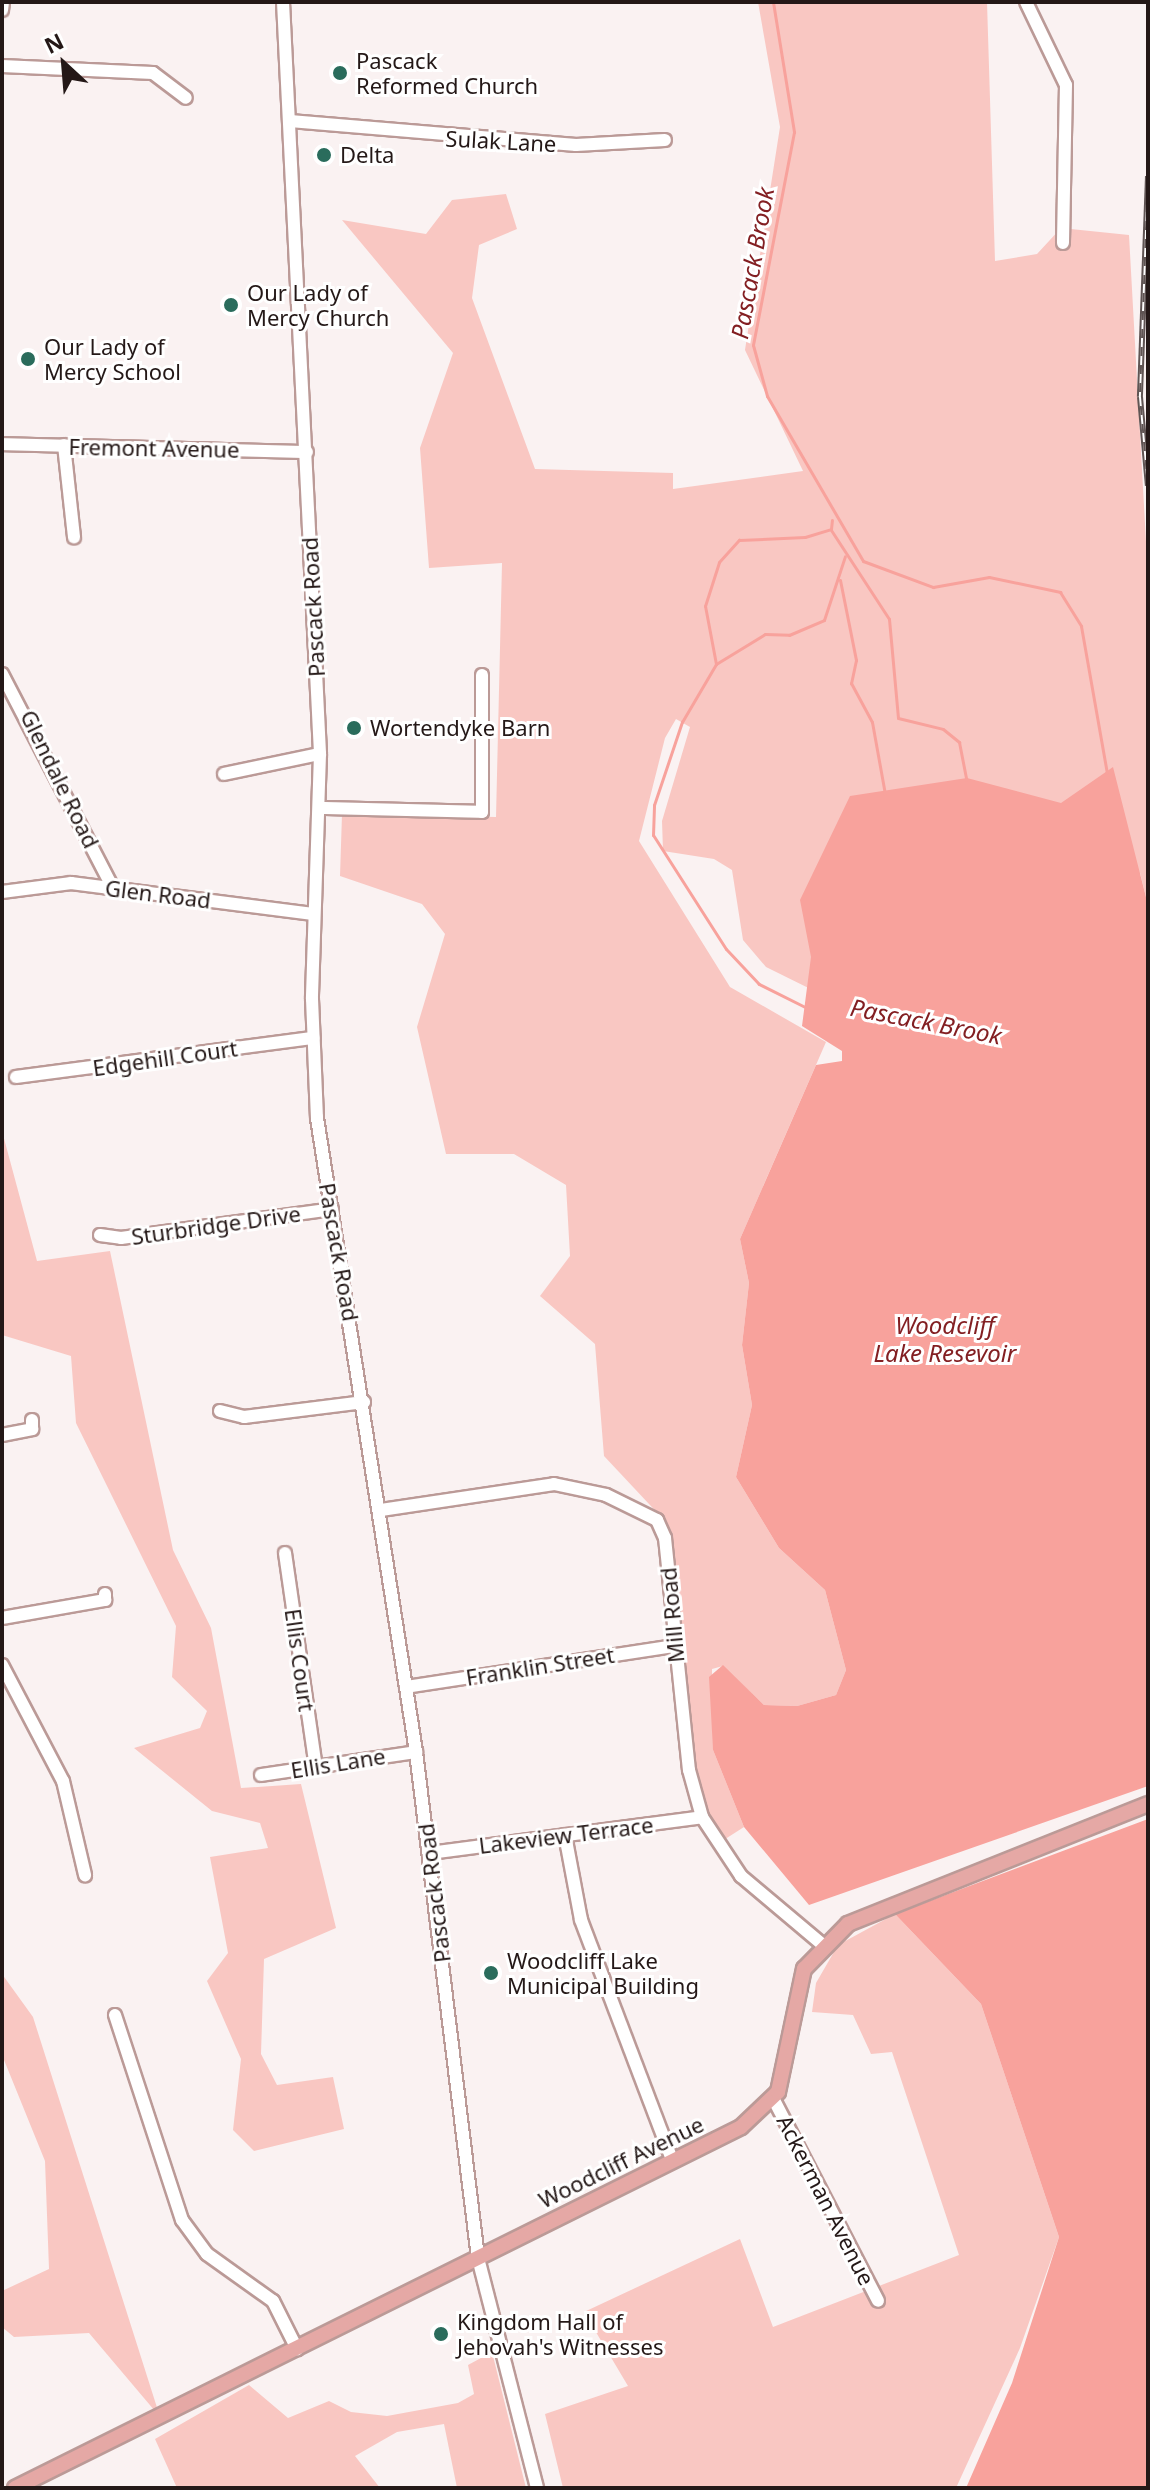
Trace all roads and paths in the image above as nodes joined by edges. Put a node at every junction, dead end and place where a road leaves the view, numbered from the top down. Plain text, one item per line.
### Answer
1 (3, 2) edge
2 (283, 2) edge
3 (1026, 2) edge
4 (2, 10) edge
5 (2, 66) edge
6 (186, 98) dead end
7 (290, 121) junction
8 (665, 140) dead end
9 (1063, 243) dead end
10 (2, 444) edge
11 (64, 445) junction
12 (307, 452) junction
13 (74, 537) dead end
14 (2, 674) edge
15 (482, 675) dead end
16 (320, 754) junction
17 (224, 774) dead end
18 (321, 808) junction
19 (113, 888) junction
20 (2, 892) edge
21 (313, 914) junction
22 (313, 1038) junction
23 (16, 1077) dead end
24 (332, 1209) junction
25 (100, 1235) dead end
26 (364, 1402) junction
27 (220, 1411) dead end
28 (32, 1420) dead end
29 (2, 1435) edge
30 (381, 1510) junction
31 (285, 1553) dead end
32 (105, 1594) dead end
33 (2, 1618) edge
34 (674, 1646) junction
35 (2, 1665) edge
36 (406, 1687) junction
37 (416, 1752) junction
38 (316, 1767) junction
39 (261, 1775) dead end
40 (1148, 1804) edge
41 (702, 1817) junction
42 (565, 1835) junction
43 (430, 1853) junction
44 (85, 1875) dead end
45 (823, 1945) junction
46 (115, 2015) dead end
47 (774, 2100) junction
48 (672, 2160) junction
49 (478, 2258) junction
50 (878, 2301) dead end
51 (297, 2349) junction
52 (15, 2488) edge
53 (537, 2488) edge

1 - 4 street
2 - 7 street, Pascack Road
3 - 9 street
5 - 6 street
7 - 8 street, Sulak Lane
7 - 12 street, Pascack Road
10 - 11 street, Fremont Avenue
11 - 12 street, Fremont Avenue
11 - 13 street
12 - 16 street, Pascack Road
14 - 19 street, Glendale Road
15 - 18 street
16 - 17 street
16 - 18 street, Pascack Road
18 - 21 street, Pascack Road
19 - 20 street, Glen Road
19 - 21 street, Glen Road
21 - 22 street, Pascack Road
22 - 23 street, Edgehill Court
22 - 24 street, Pascack Road
24 - 25 street, Sturbridge Drive
24 - 26 street, Pascack Road
26 - 27 street
26 - 30 street, Pascack Road
28 - 29 street
30 - 34 street, Mill Road
30 - 36 street, Pascack Road
31 - 38 street, Ellis Court
32 - 33 street
34 - 36 street, Franklin Street
34 - 41 street, Mill Road
35 - 44 street
36 - 37 street, Pascack Road
37 - 38 street, Ellis Lane
37 - 43 street, Pascack Road
38 - 39 street, Ellis Lane
40 - 45 main road
41 - 42 street, Lakeview Terrace
41 - 45 street, Mill Road
42 - 43 street, Lakeview Terrace
42 - 48 street
43 - 49 street, Pascack Road
45 - 47 main road
46 - 51 street
47 - 48 main road, Woodcliff Avenue
47 - 50 street, Ackerman Avenue
48 - 49 main road, Woodcliff Avenue
49 - 51 main road, Woodcliff Avenue
49 - 53 street, Pascack Road
51 - 52 main road, Woodcliff Avenue

